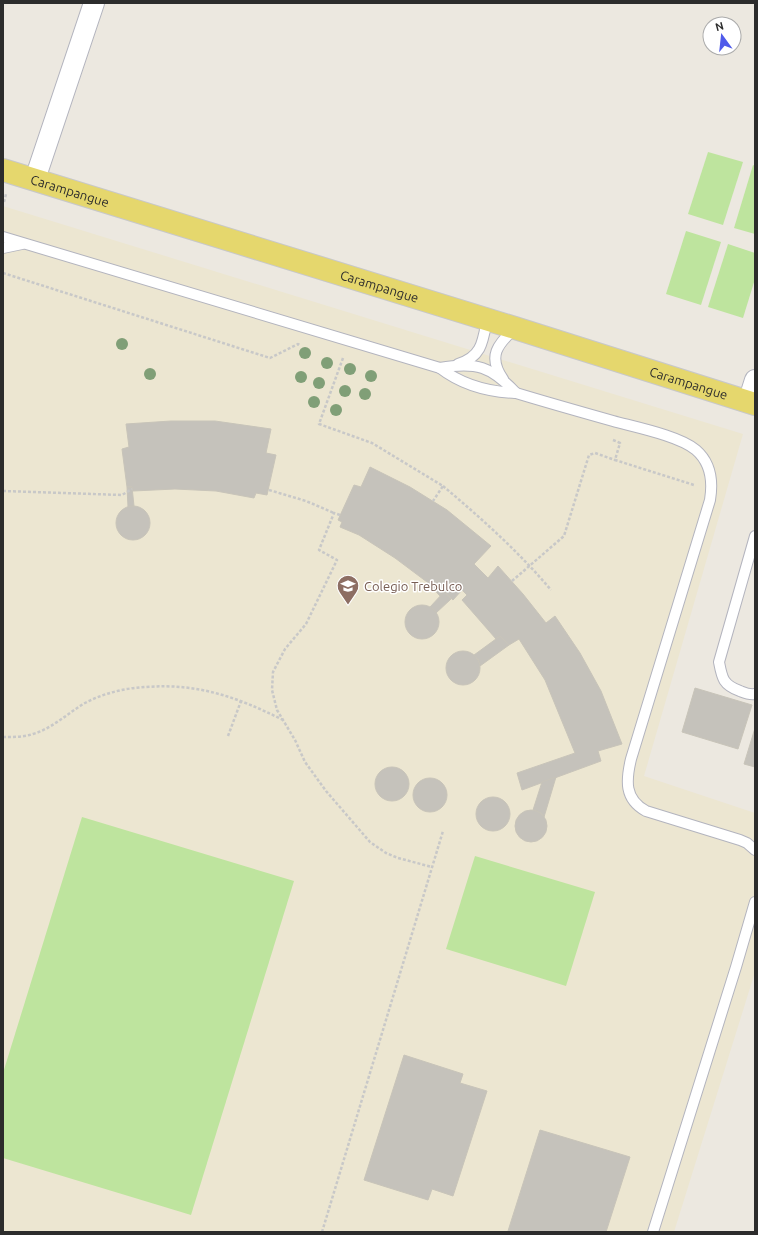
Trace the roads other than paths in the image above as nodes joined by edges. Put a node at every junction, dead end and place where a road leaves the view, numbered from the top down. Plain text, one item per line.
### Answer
1 (94, 3) edge
2 (3, 171) edge
3 (35, 179) junction
4 (3, 237) edge
5 (22, 244) junction
6 (3, 248) edge
7 (487, 319) junction
8 (515, 328) junction
9 (457, 365) junction
10 (440, 368) junction
11 (503, 379) junction
12 (755, 380) edge
13 (516, 393) junction
14 (752, 403) edge
15 (755, 536) edge
16 (755, 694) edge
17 (755, 850) edge
18 (755, 902) edge
19 (653, 1232) edge

1 - 3 street
2 - 3 main road, Carampangue
3 - 7 main road, Carampangue
4 - 5 lane
5 - 6 lane
5 - 10 lane
7 - 8 main road, Carampangue
7 - 9 lane
8 - 11 lane
8 - 14 main road, Carampangue
9 - 10 lane
9 - 11 lane
10 - 13 lane
11 - 13 lane
12 - 14 street
13 - 17 lane
15 - 16 lane
18 - 19 lane

